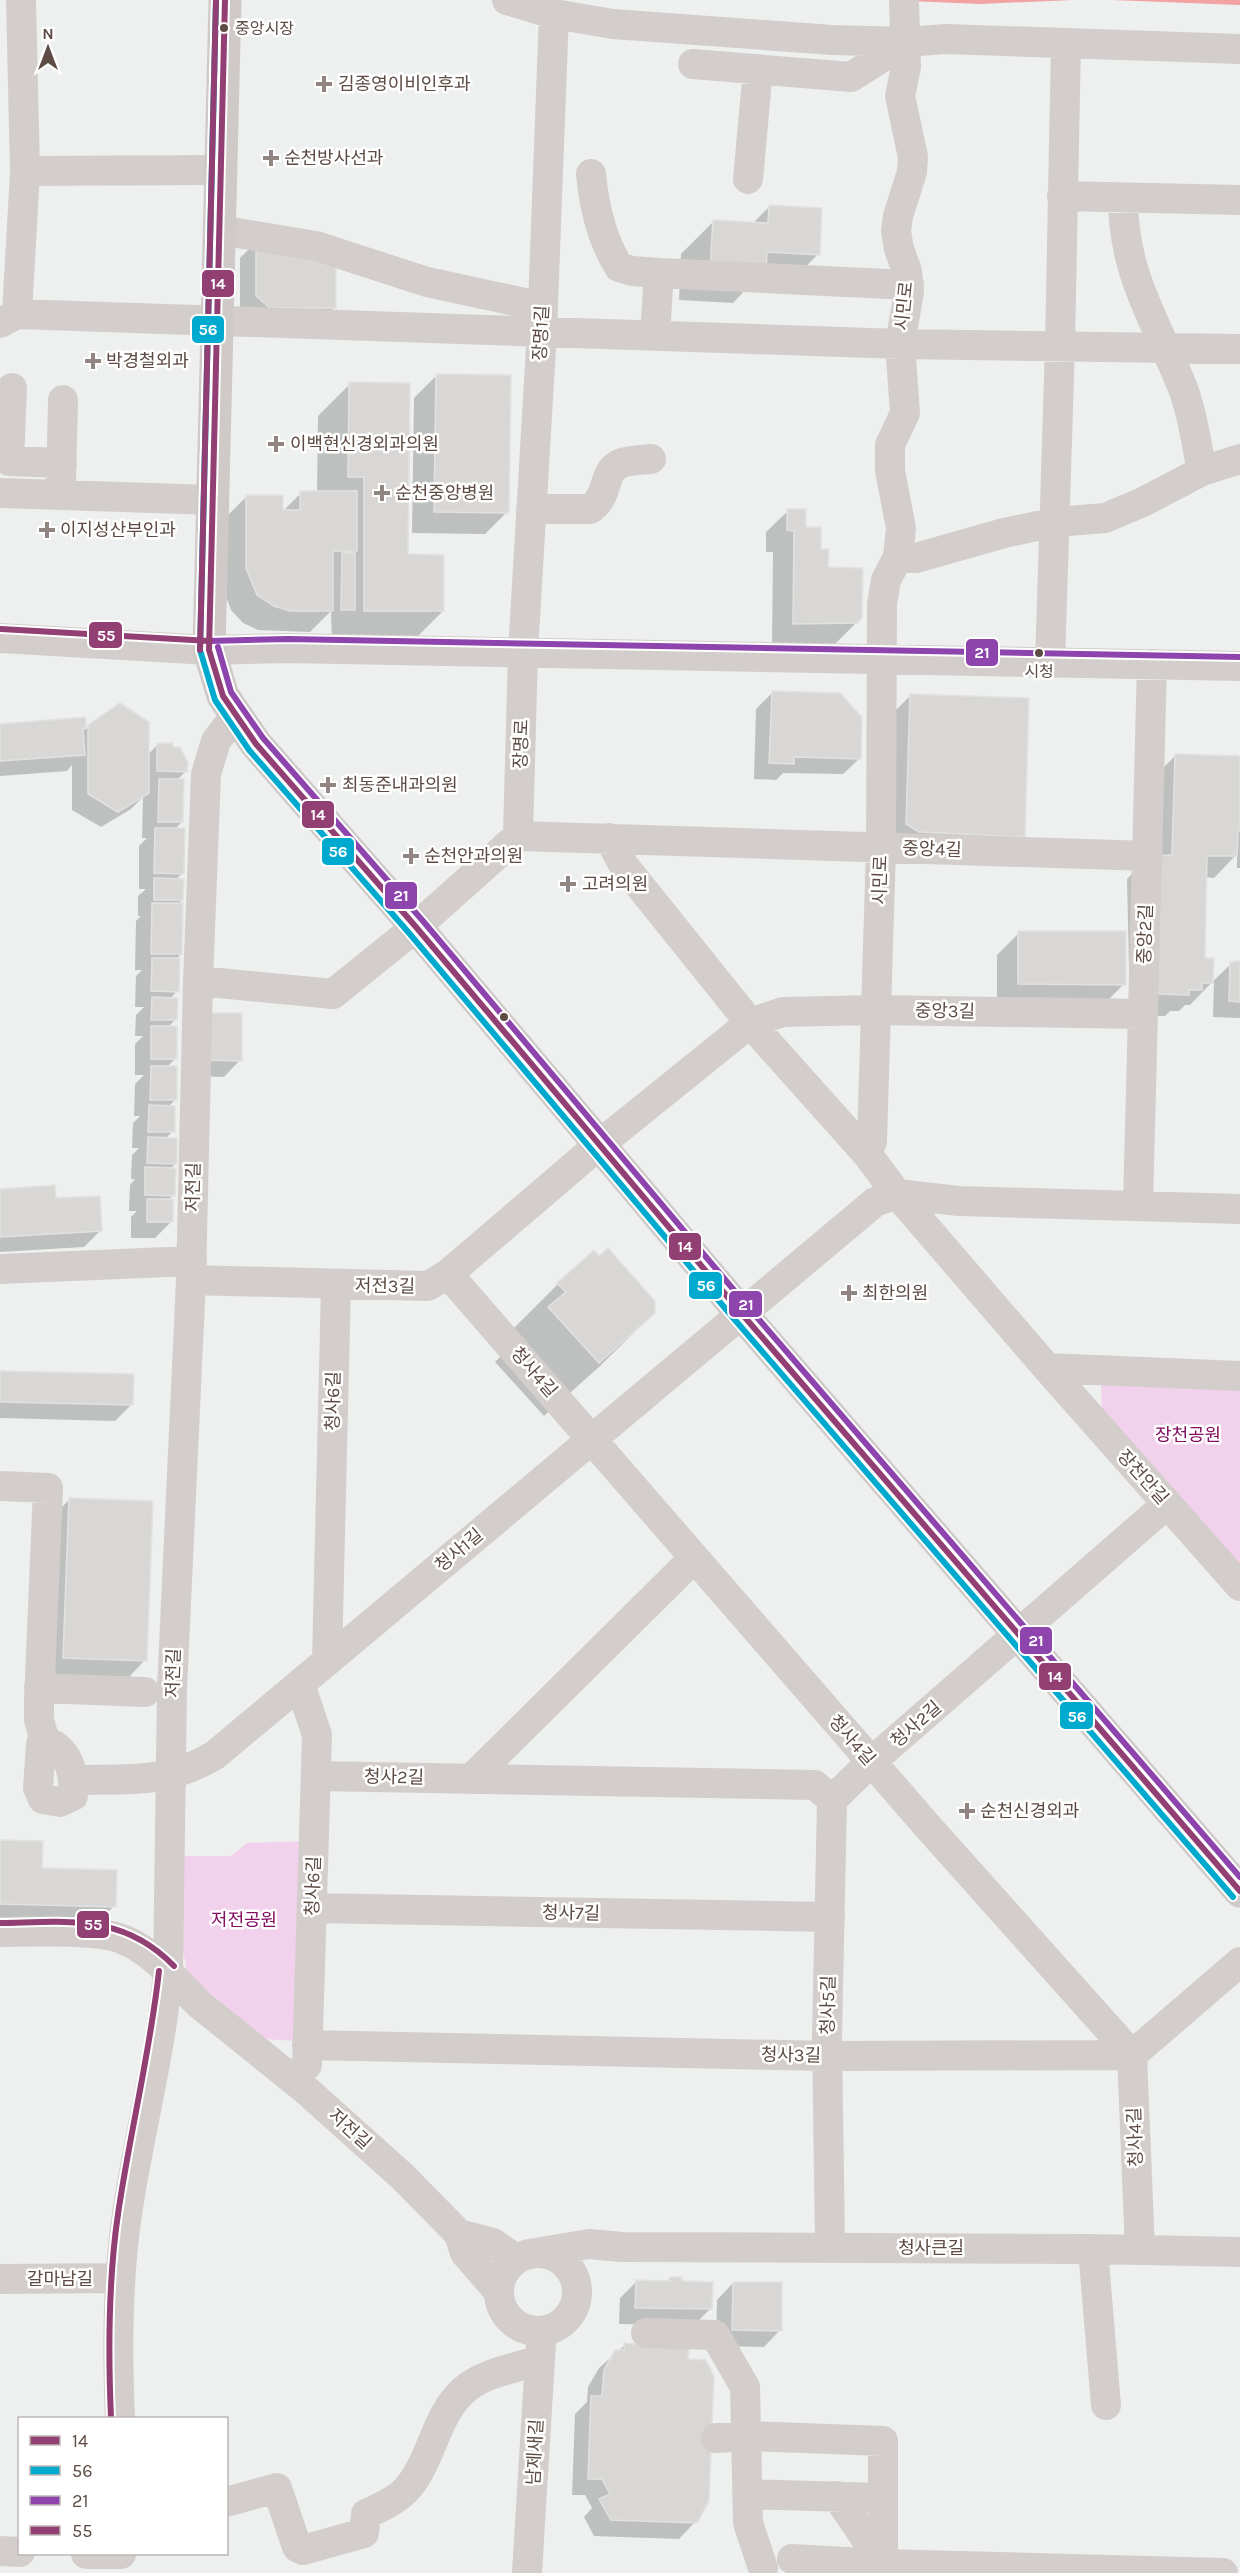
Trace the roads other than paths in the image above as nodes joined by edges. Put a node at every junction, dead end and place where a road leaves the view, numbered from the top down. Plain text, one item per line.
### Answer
1 (225, 0) edge
2 (507, 0) edge
3 (14, 14) edge
4 (554, 14) junction
5 (904, 21) edge
6 (1066, 43) junction
7 (1240, 49) edge
8 (693, 64) dead end
9 (758, 69) junction
10 (221, 170) junction
11 (591, 174) dead end
12 (16, 179) edge
13 (748, 179) dead end
14 (1062, 196) junction
15 (1123, 198) junction
16 (1240, 200) edge
17 (219, 230) junction
18 (659, 273) junction
19 (909, 285) junction
20 (8, 319) edge
21 (218, 319) junction
22 (542, 319) junction
23 (655, 335) junction
24 (900, 344) junction
25 (1060, 346) junction
26 (1164, 348) junction
27 (1240, 349) edge
28 (12, 388) dead end
29 (63, 400) dead end
30 (651, 459) dead end
31 (1240, 459) edge
32 (62, 463) junction
33 (1202, 471) junction
34 (0, 493) edge
35 (61, 495) junction
36 (213, 500) junction
37 (531, 509) junction
38 (1056, 522) junction
39 (898, 557) junction
40 (0, 638) edge
41 (209, 650) junction
42 (523, 652) junction
43 (882, 661) junction
44 (1050, 663) junction
45 (1152, 664) junction
46 (1240, 666) edge
47 (235, 716) junction
48 (518, 836) junction
49 (609, 838) junction
50 (881, 848) junction
51 (1148, 856) junction
52 (416, 927) junction
53 (198, 981) junction
54 (876, 1010) junction
55 (1143, 1014) junction
56 (750, 1023) junction
57 (600, 1144) junction
58 (867, 1154) junction
59 (897, 1194) junction
60 (1138, 1205) junction
61 (1240, 1209) edge
62 (0, 1269) edge
63 (191, 1271) junction
64 (448, 1274) junction
65 (336, 1285) junction
66 (742, 1314) junction
67 (1047, 1368) junction
68 (1240, 1377) edge
69 (592, 1439) junction
70 (0, 1486) edge
71 (1167, 1504) junction
72 (694, 1558) junction
73 (1240, 1586) edge
74 (1020, 1634) junction
75 (327, 1660) junction
76 (300, 1684) junction
77 (39, 1688) junction
78 (146, 1692) dead end
79 (871, 1762) junction
80 (171, 1776) junction
81 (317, 1776) junction
82 (471, 1779) junction
83 (832, 1800) junction
84 (1240, 1892) edge
85 (312, 1908) junction
86 (830, 1917) junction
87 (0, 1932) edge
88 (1240, 1962) edge
89 (168, 1972) junction
90 (307, 2044) junction
91 (1132, 2055) junction
92 (827, 2056) junction
93 (306, 2090) junction
94 (459, 2234) junction
95 (622, 2247) junction
96 (830, 2247) junction
97 (1093, 2249) junction
98 (1140, 2250) junction
99 (1240, 2252) edge
100 (529, 2255) junction
101 (120, 2278) junction
102 (0, 2279) edge
103 (577, 2285) junction
104 (499, 2292) junction
105 (646, 2332) dead end
106 (541, 2345) junction
107 (1106, 2405) dead end
108 (120, 2417) edge
109 (748, 2436) junction
110 (716, 2438) dead end
111 (748, 2494) junction
112 (837, 2496) junction
113 (882, 2498) junction
114 (228, 2501) edge
115 (0, 2551) edge
116 (18, 2552) edge
117 (96, 2555) edge
118 (792, 2559) junction
119 (120, 2560) edge
120 (883, 2564) junction
121 (760, 2571) edge
122 (527, 2573) edge
123 (821, 2573) edge
124 (1222, 2573) edge

1 - 10 main road
2 - 4 street
3 - 12 street
4 - 5 street
4 - 22 street, 장명1길
5 - 6 street
5 - 9 street
5 - 19 street, 시민로
6 - 7 street
6 - 14 street
8 - 9 street
9 - 13 street
10 - 12 street
10 - 17 main road
11 - 18 street
12 - 20 street
14 - 15 street
14 - 25 street
15 - 16 street
15 - 26 street
17 - 21 main road
17 - 22 street
18 - 19 street
18 - 23 street
19 - 24 street, 시민로
20 - 21 street
21 - 22 street
21 - 36 main road
22 - 23 street
22 - 37 street, 장명1길
23 - 24 street
24 - 25 street
24 - 39 street, 시민로
25 - 26 street
25 - 38 street
26 - 27 street
26 - 33 street
28 - 32 street
29 - 32 street
30 - 37 street
31 - 33 street
32 - 35 street
33 - 38 street
34 - 35 street
35 - 36 street
36 - 41 main road
37 - 42 street, 장명1길
38 - 39 street
38 - 44 street
39 - 43 street, 시민로
40 - 41 street
41 - 42 street
41 - 47 main road
42 - 43 street
42 - 48 street, 장명로
43 - 44 street
43 - 50 street, 시민로
44 - 45 street
45 - 46 street
45 - 51 street, 중앙2길
47 - 52 main road
47 - 53 street, 저전길
48 - 49 street, 중앙4길
48 - 52 street
49 - 50 street, 중앙4길
49 - 56 street
50 - 51 street, 중앙4길
50 - 54 street, 시민로
51 - 55 street, 중앙2길
52 - 53 street
52 - 57 main road
53 - 63 street, 저전길
54 - 55 street, 중앙3길
54 - 56 street, 중앙3길
54 - 58 street, 시민로
55 - 60 street, 중앙2길
56 - 57 street, 중앙3길
56 - 58 street
57 - 64 street, 저전3길
57 - 66 main road
58 - 59 street
59 - 60 street
59 - 66 street
59 - 67 street, 장천안길
60 - 61 street
62 - 63 street, 저전3길
63 - 65 street, 저전3길
63 - 80 street, 저전길
64 - 65 street, 저전3길
64 - 69 street, 청사4길
65 - 75 street, 청사6길
66 - 69 street, 청사1길
66 - 74 main road
67 - 68 street
67 - 71 street, 장천안길
69 - 72 street, 청사4길
69 - 75 street, 청사1길
70 - 77 street
71 - 73 street, 장천안길
71 - 74 street, 청사2길
72 - 79 street, 청사4길
72 - 82 street
74 - 79 street, 청사2길
74 - 84 main road
75 - 76 street, 청사1길
76 - 80 street, 청사1길
76 - 81 street, 청사6길
77 - 78 street
77 - 80 street, 청사1길
79 - 83 street, 청사2길
79 - 91 street, 청사4길
80 - 89 street, 저전길
81 - 82 street, 청사2길
81 - 85 street, 청사6길
82 - 83 street, 청사2길
83 - 86 street, 청사5길
85 - 86 street, 청사7길
85 - 90 street, 청사6길
86 - 92 street, 청사5길
87 - 89 street
88 - 91 street
89 - 93 street, 저전길
89 - 101 street
90 - 92 street, 청사3길
90 - 93 street, 청사6길
91 - 92 street, 청사3길
91 - 98 street, 청사4길
92 - 96 street, 청사5길
93 - 94 street, 저전길
94 - 100 street
94 - 104 street, 저전길
95 - 96 street, 청사큰길
95 - 100 street, 청사큰길
95 - 103 street
96 - 97 street, 청사큰길
97 - 98 street, 청사큰길
97 - 107 street
98 - 99 street, 청사큰길
100 - 103 street
100 - 104 street
101 - 102 street, 갈마남길
101 - 108 street
103 - 106 street
104 - 106 street
105 - 109 street
106 - 114 street
106 - 122 street, 남제새길
109 - 110 street
109 - 111 street
109 - 113 street
111 - 112 street
111 - 121 street
112 - 113 street
112 - 120 street
113 - 120 street
115 - 116 street
117 - 119 street
118 - 120 street
118 - 121 street
118 - 123 street
120 - 124 street

